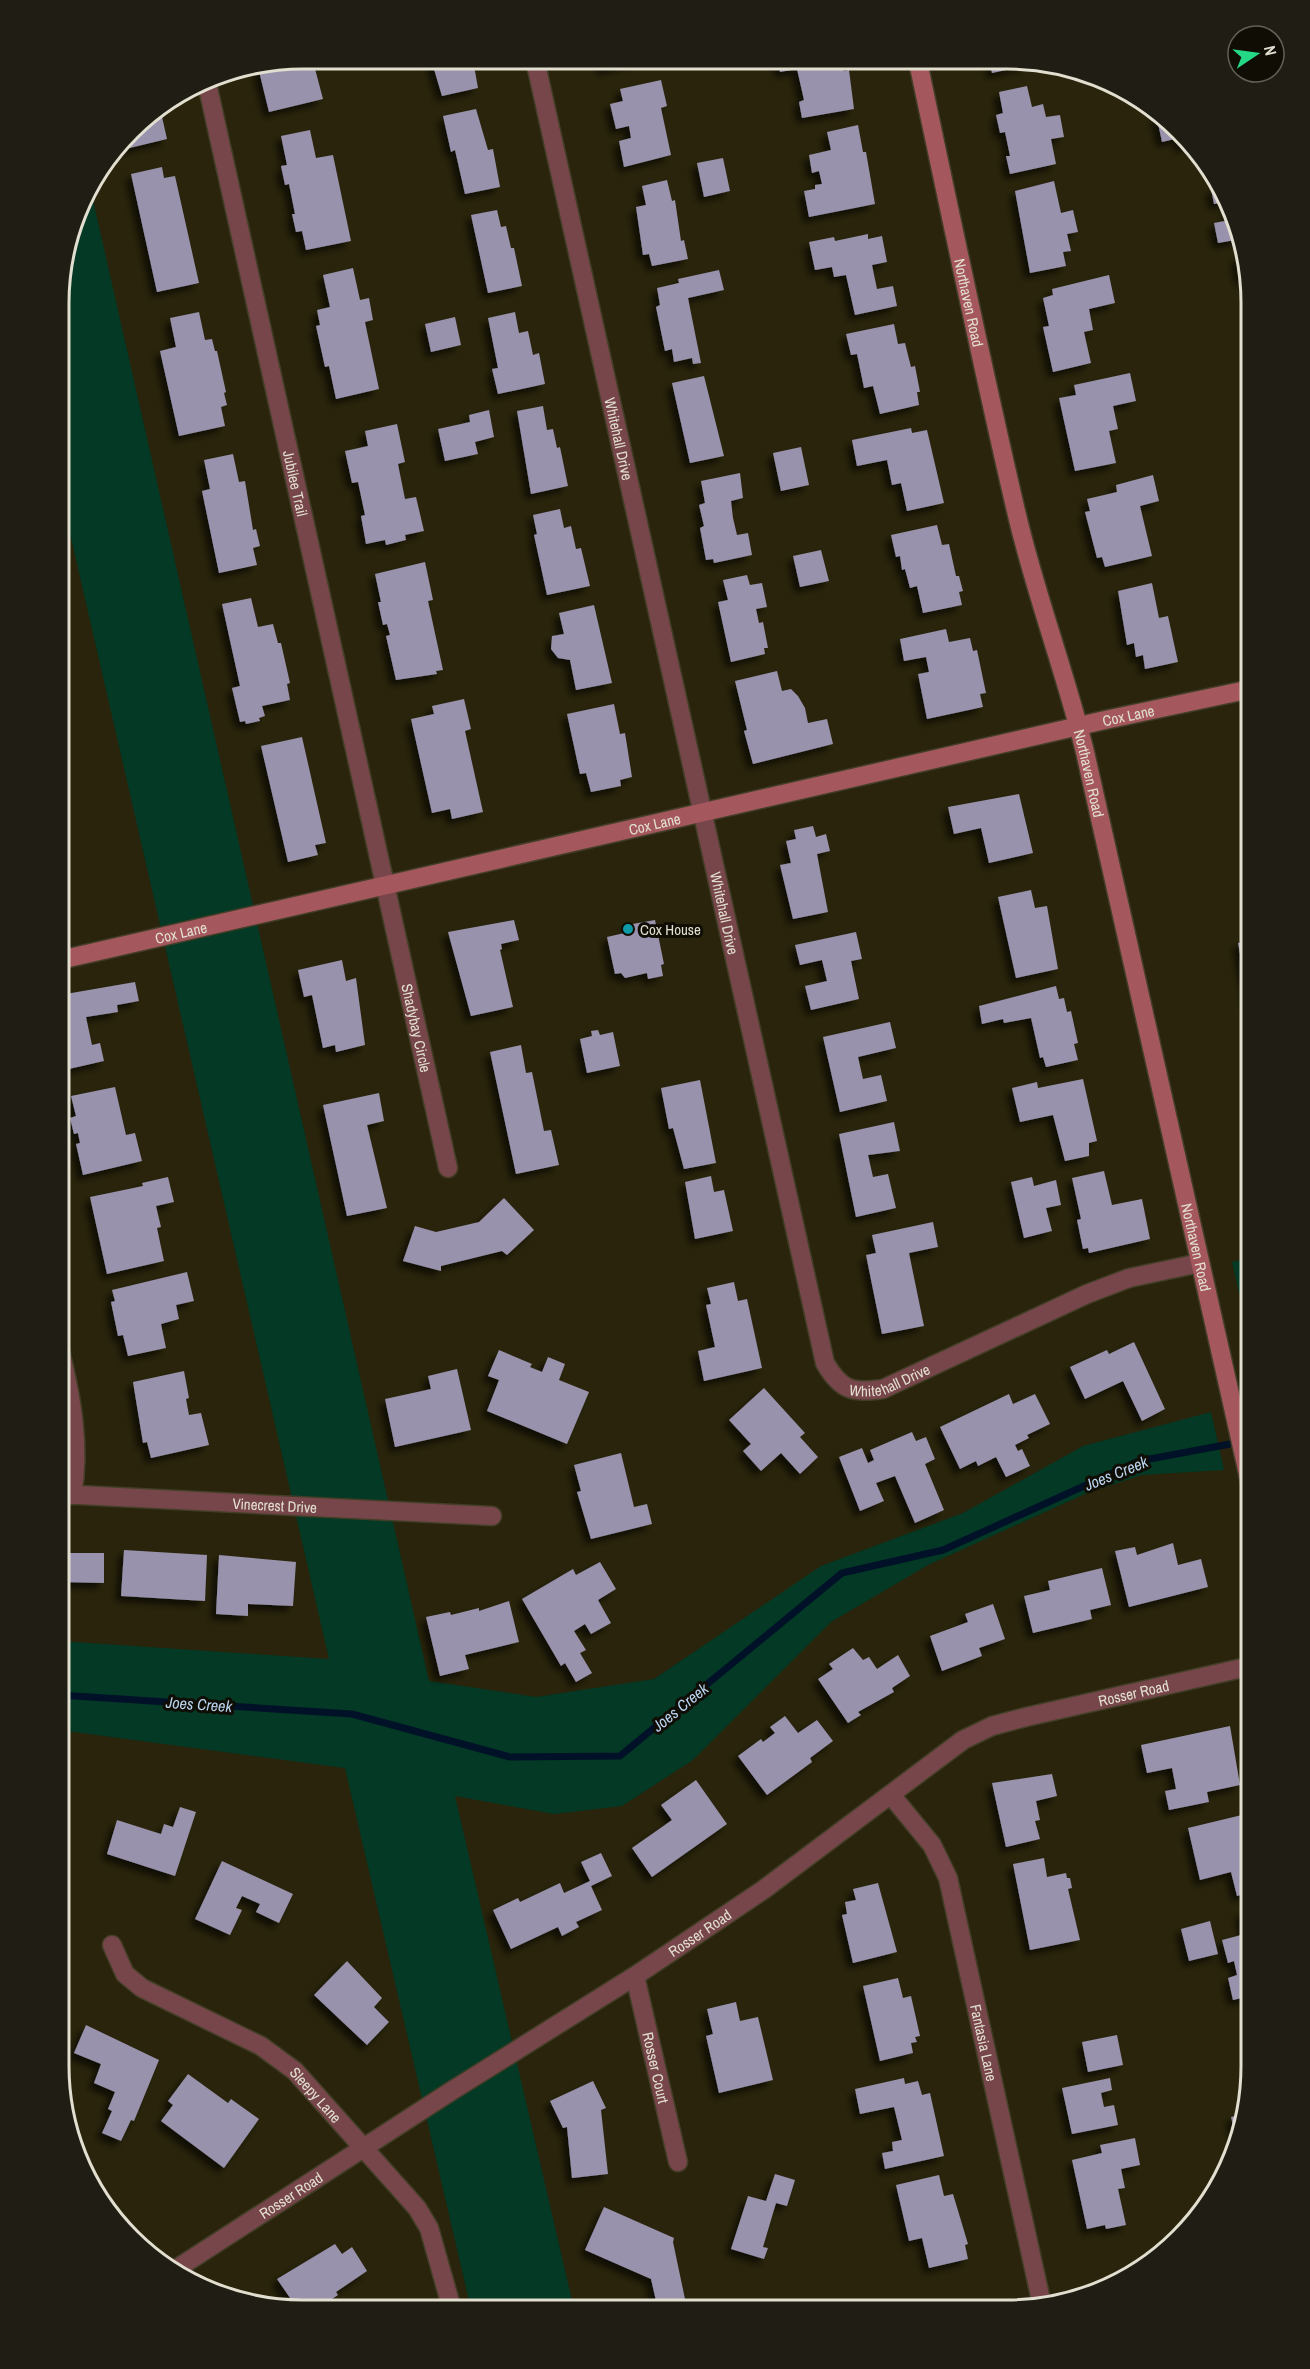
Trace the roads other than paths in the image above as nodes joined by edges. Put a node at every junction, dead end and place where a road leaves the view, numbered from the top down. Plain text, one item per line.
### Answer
1 (537, 69) edge
2 (920, 69) edge
3 (208, 90) edge
4 (1241, 691) edge
5 (1079, 726) junction
6 (702, 814) junction
7 (386, 886) junction
8 (69, 958) edge
9 (448, 1168) dead end
10 (1200, 1263) junction
11 (69, 1400) edge
12 (1241, 1443) edge
13 (69, 1487) edge
14 (69, 1495) edge
15 (492, 1516) dead end
16 (1241, 1668) edge
17 (891, 1795) junction
18 (112, 1945) dead end
19 (635, 1976) junction
20 (366, 2149) junction
21 (678, 2162) dead end
22 (181, 2266) edge
23 (1040, 2297) edge
24 (449, 2300) edge

1 - 6 street, Whitehall Drive
2 - 5 street, Northaven Road
3 - 7 street, Jubilee Trail
4 - 5 street, Cox Lane
5 - 6 street, Cox Lane
5 - 10 street, Northaven Road
6 - 7 street, Cox Lane
6 - 10 street, Whitehall Drive
7 - 8 street, Cox Lane
7 - 9 street, Shadybay Circle
10 - 12 street, Northaven Road
11 - 13 street
14 - 15 street, Vinecrest Drive
16 - 17 street, Rosser Road
17 - 19 street, Rosser Road
17 - 23 street, Fantasia Lane
18 - 20 street, Sleepy Lane
19 - 20 street, Rosser Road
19 - 21 street, Rosser Court
20 - 22 street, Rosser Road
20 - 24 street, Sleepy Lane

